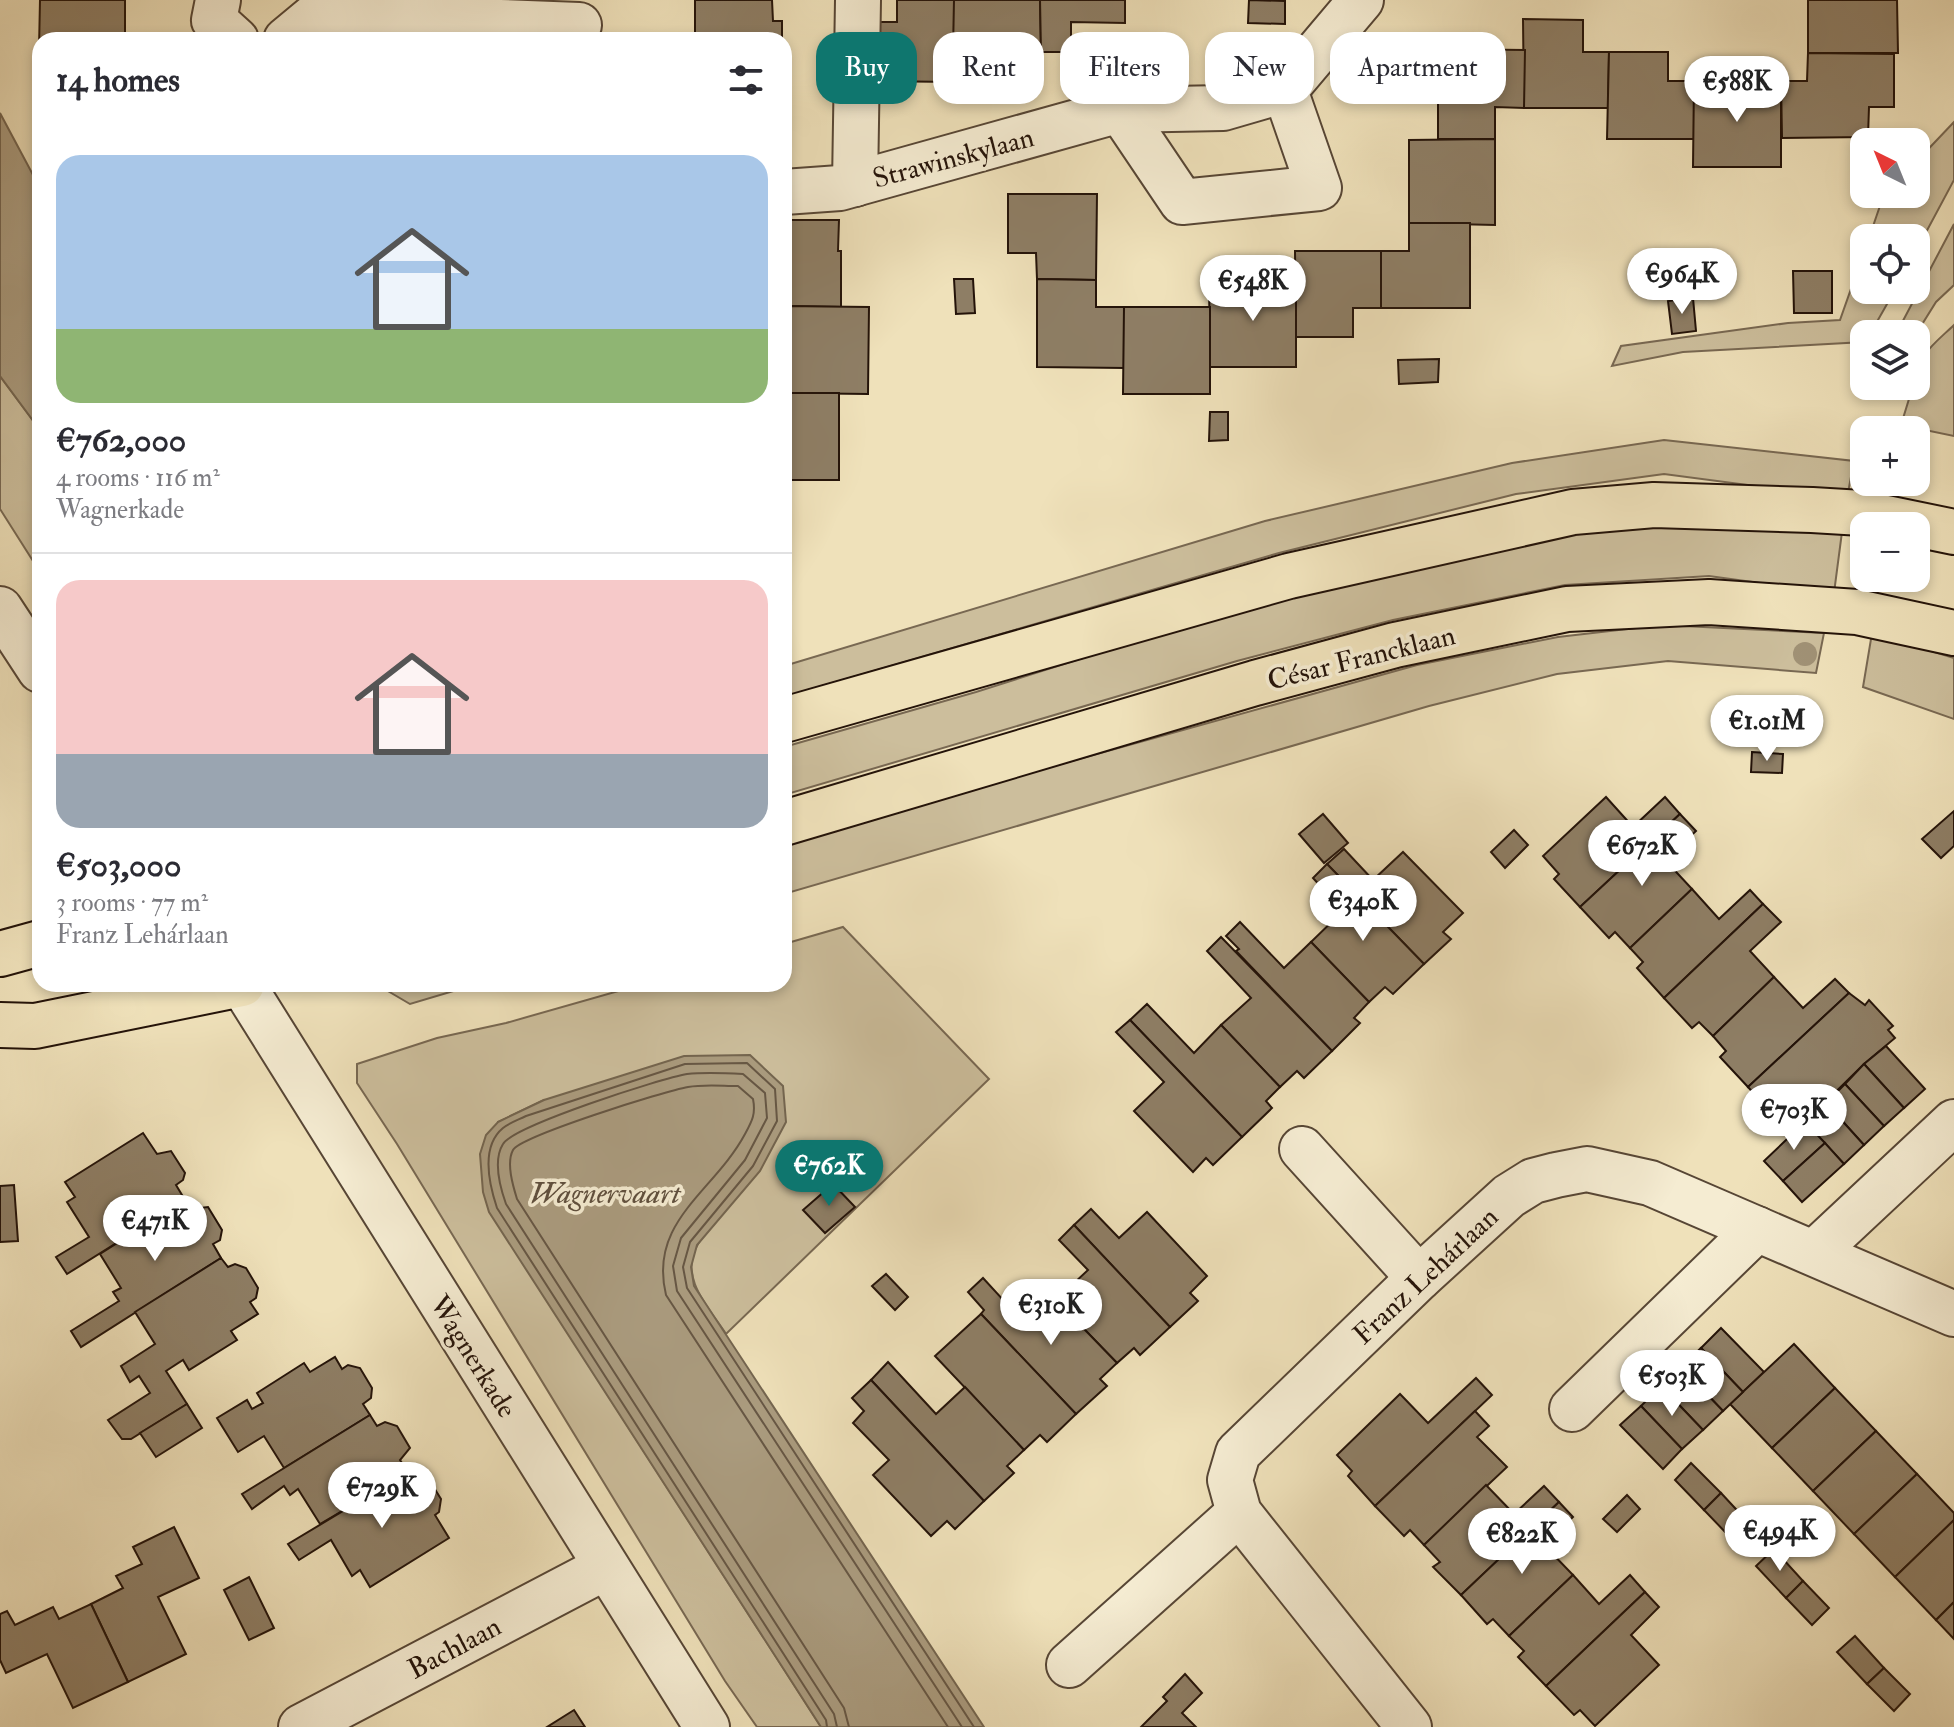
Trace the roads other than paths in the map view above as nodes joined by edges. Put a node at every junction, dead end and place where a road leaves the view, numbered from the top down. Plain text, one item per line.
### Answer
1 (218, 0) edge
2 (858, 0) edge
3 (1361, 0) edge
4 (303, 18) edge
5 (577, 22) edge
6 (227, 32) edge
7 (1314, 56) edge
8 (1237, 104) edge
9 (1290, 104) edge
10 (1120, 110) junction
11 (855, 184) junction
12 (792, 191) edge
13 (1954, 532) edge
14 (0, 609) edge
15 (1953, 630) edge
16 (32, 658) edge
17 (792, 718) edge
18 (792, 821) edge
19 (32, 945) edge
20 (0, 954) edge
21 (203, 992) edge
22 (247, 992) edge
23 (0, 1025) edge
24 (1954, 1122) edge
25 (1302, 1149) dead end
26 (1757, 1229) junction
27 (1814, 1253) junction
28 (1419, 1278) junction
29 (1954, 1314) edge
30 (1572, 1409) dead end
31 (1239, 1513) junction
32 (606, 1567) junction
33 (1069, 1665) dead end
34 (301, 1727) edge
35 (707, 1727) edge
36 (1409, 1727) edge

1 - 6 street
2 - 11 street
3 - 7 street
4 - 5 street
8 - 10 street, Strawinskylaan
9 - 10 street
10 - 11 street, Strawinskylaan
11 - 12 street, Strawinskylaan
13 - 17 main road
14 - 16 street
15 - 18 main road, César Francklaan
19 - 20 main road
21 - 23 main road
22 - 32 street, Wagnerkade
24 - 27 street
25 - 28 street
26 - 27 street, Franz Lehárlaan
26 - 28 street, Franz Lehárlaan
26 - 30 street
27 - 29 street, Franz Lehárlaan
28 - 31 street, Franz Lehárlaan
31 - 33 street
31 - 36 street, Franz Lehárlaan
32 - 34 street, Bachlaan
32 - 35 street, Wagnerkade

